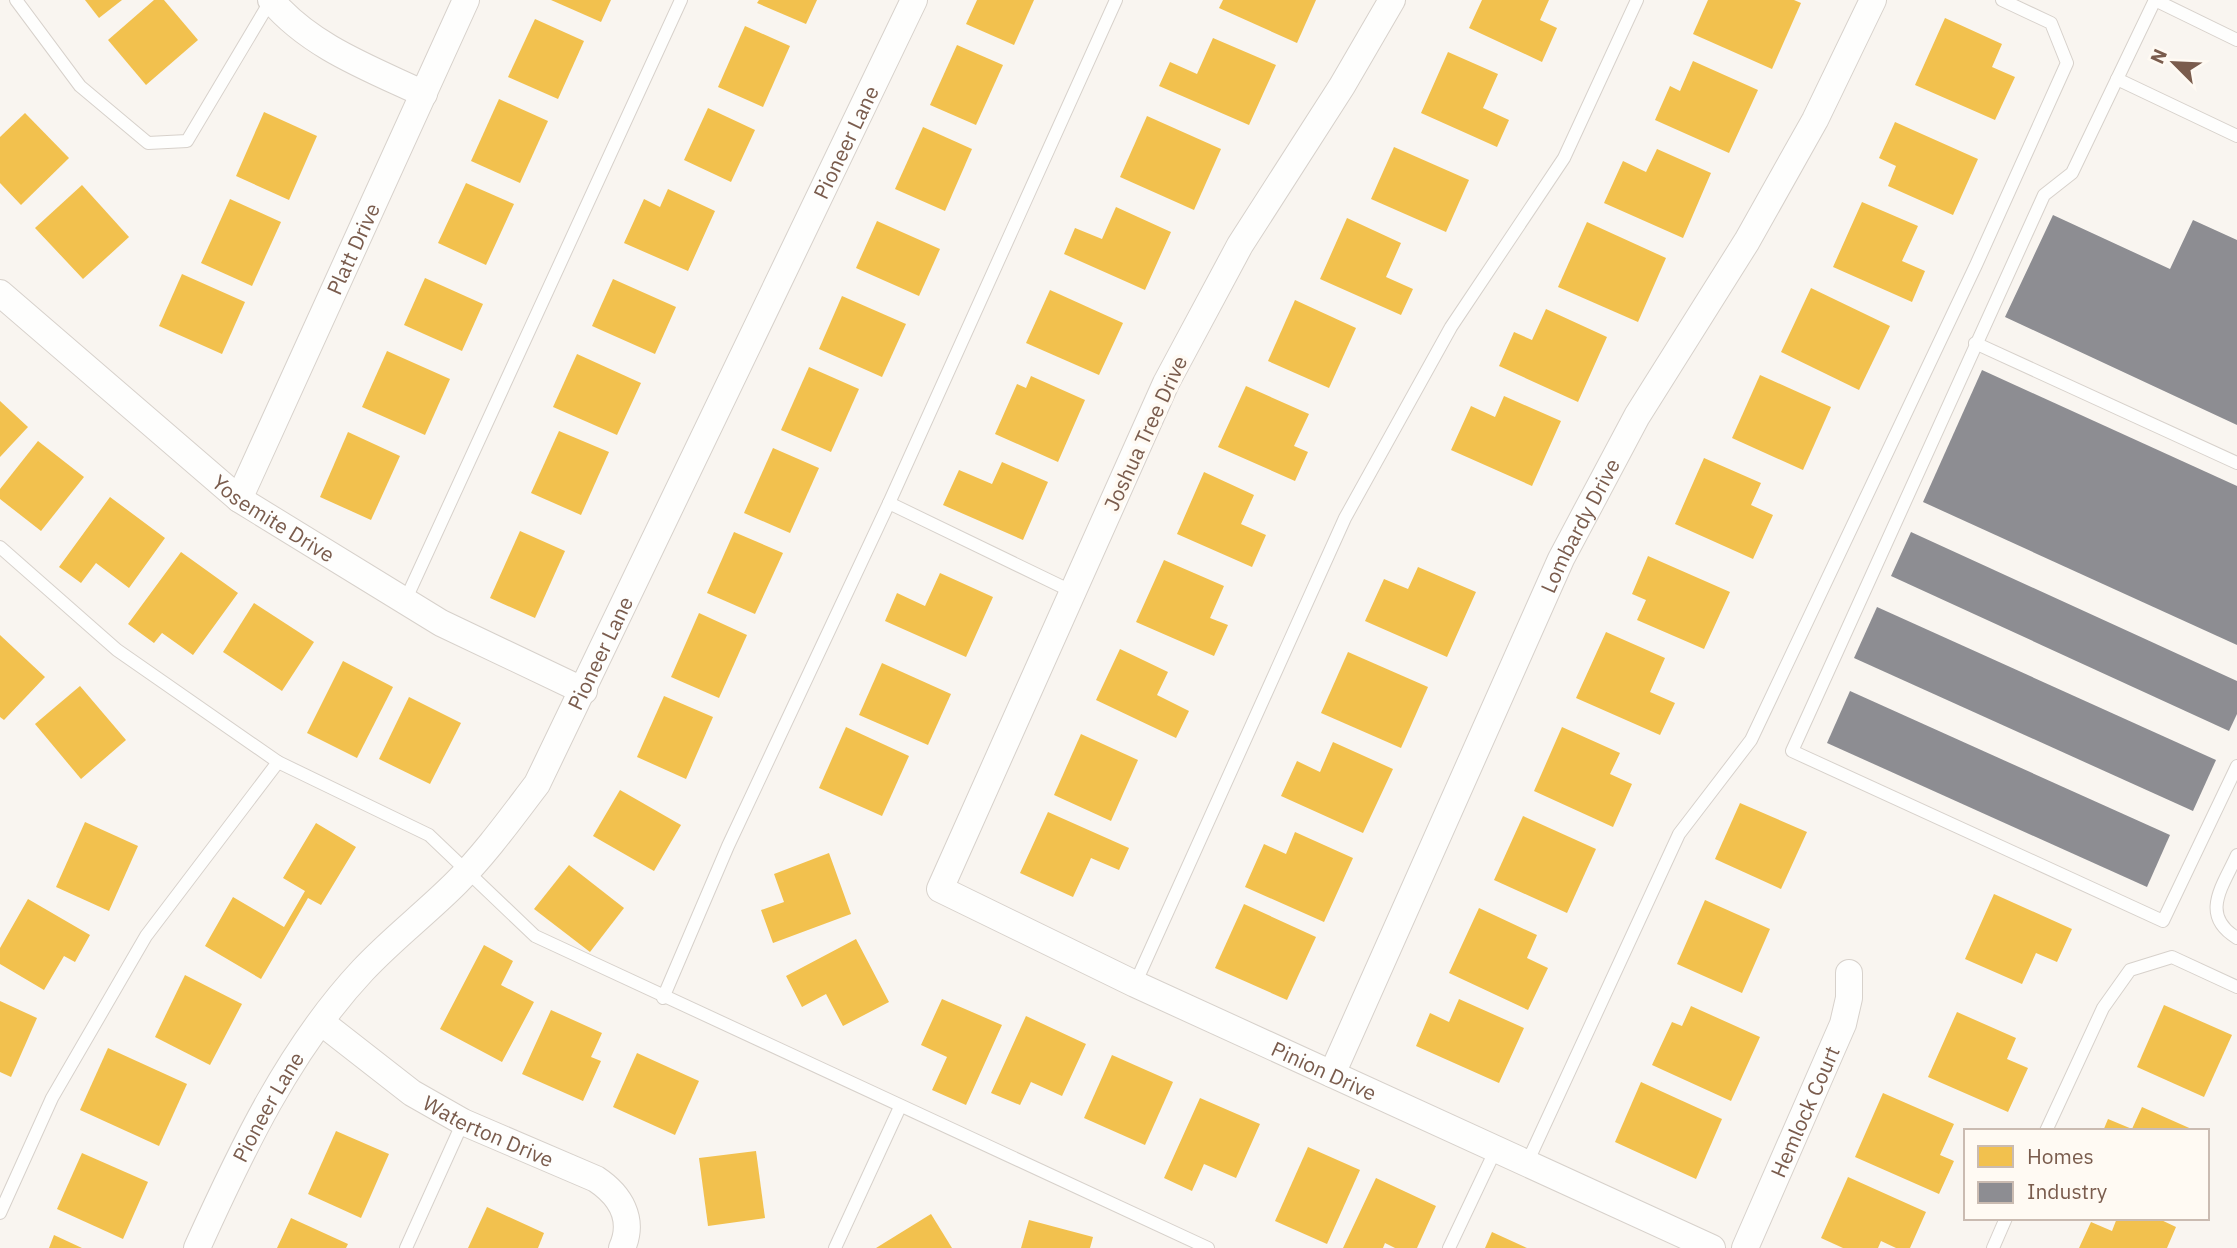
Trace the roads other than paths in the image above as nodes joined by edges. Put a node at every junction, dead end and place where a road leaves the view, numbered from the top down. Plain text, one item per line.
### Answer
1 (16, 0) edge
2 (271, 0) edge
3 (466, 0) edge
4 (681, 0) edge
5 (914, 0) edge
6 (1116, 0) edge
7 (1392, 0) edge
8 (1637, 0) edge
9 (1873, 0) edge
10 (2001, 0) edge
11 (2155, 1) edge
12 (2237, 40) edge
13 (2117, 79) junction
14 (424, 94) junction
15 (2237, 136) edge
16 (0, 293) edge
17 (1975, 343) junction
18 (2237, 463) edge
19 (239, 499) junction
20 (889, 503) junction
21 (0, 547) edge
22 (1071, 591) junction
23 (405, 601) junction
24 (584, 691) junction
25 (278, 762) junction
26 (2237, 766) edge
27 (2237, 855) edge
28 (468, 870) junction
29 (940, 889) joint
30 (2237, 938) edge
31 (1849, 973) dead end
32 (1135, 984) junction
33 (2237, 987) edge
34 (663, 998) junction
35 (321, 1021) junction
36 (1332, 1074) junction
37 (900, 1107) junction
38 (463, 1122) junction
39 (2047, 1129) edge
40 (1496, 1149) junction
41 (1527, 1163) junction
42 (0, 1213) edge
43 (2005, 1220) edge
44 (197, 1248) edge
45 (406, 1248) edge
46 (622, 1248) edge
47 (835, 1248) edge
48 (1208, 1248) edge
49 (1449, 1248) edge
50 (1712, 1248) edge
51 (1745, 1248) edge
52 (1993, 1248) edge

1 - 2 lane
2 - 14 street
3 - 14 street, Platt Drive
4 - 23 lane
5 - 24 street, Pioneer Lane
6 - 20 lane
7 - 22 street, Joshua Tree Drive
8 - 32 lane
9 - 36 street, Lombardy Drive
10 - 41 lane
11 - 12 lane
11 - 13 lane
13 - 15 lane
13 - 17 lane
14 - 19 street, Platt Drive
16 - 19 street, Yosemite Drive
17 - 18 lane
17 - 26 lane
19 - 23 street, Yosemite Drive
20 - 22 lane
20 - 34 lane
21 - 25 lane
22 - 29 street, Joshua Tree Drive
23 - 24 street, Yosemite Drive
24 - 28 street, Pioneer Lane
25 - 28 lane
25 - 42 lane
27 - 30 lane
28 - 34 lane
28 - 35 street, Pioneer Lane
29 - 32 street, Pinion Drive
31 - 51 street, Hemlock Court
32 - 36 street, Pinion Drive
33 - 39 lane
34 - 37 lane
35 - 38 street, Waterton Drive
35 - 44 street, Pioneer Lane
36 - 40 street, Pinion Drive
37 - 47 lane
37 - 48 lane
38 - 45 lane
38 - 46 street, Waterton Drive
40 - 41 street, Pinion Drive
40 - 49 lane
41 - 50 street, Pinion Drive
43 - 52 lane

